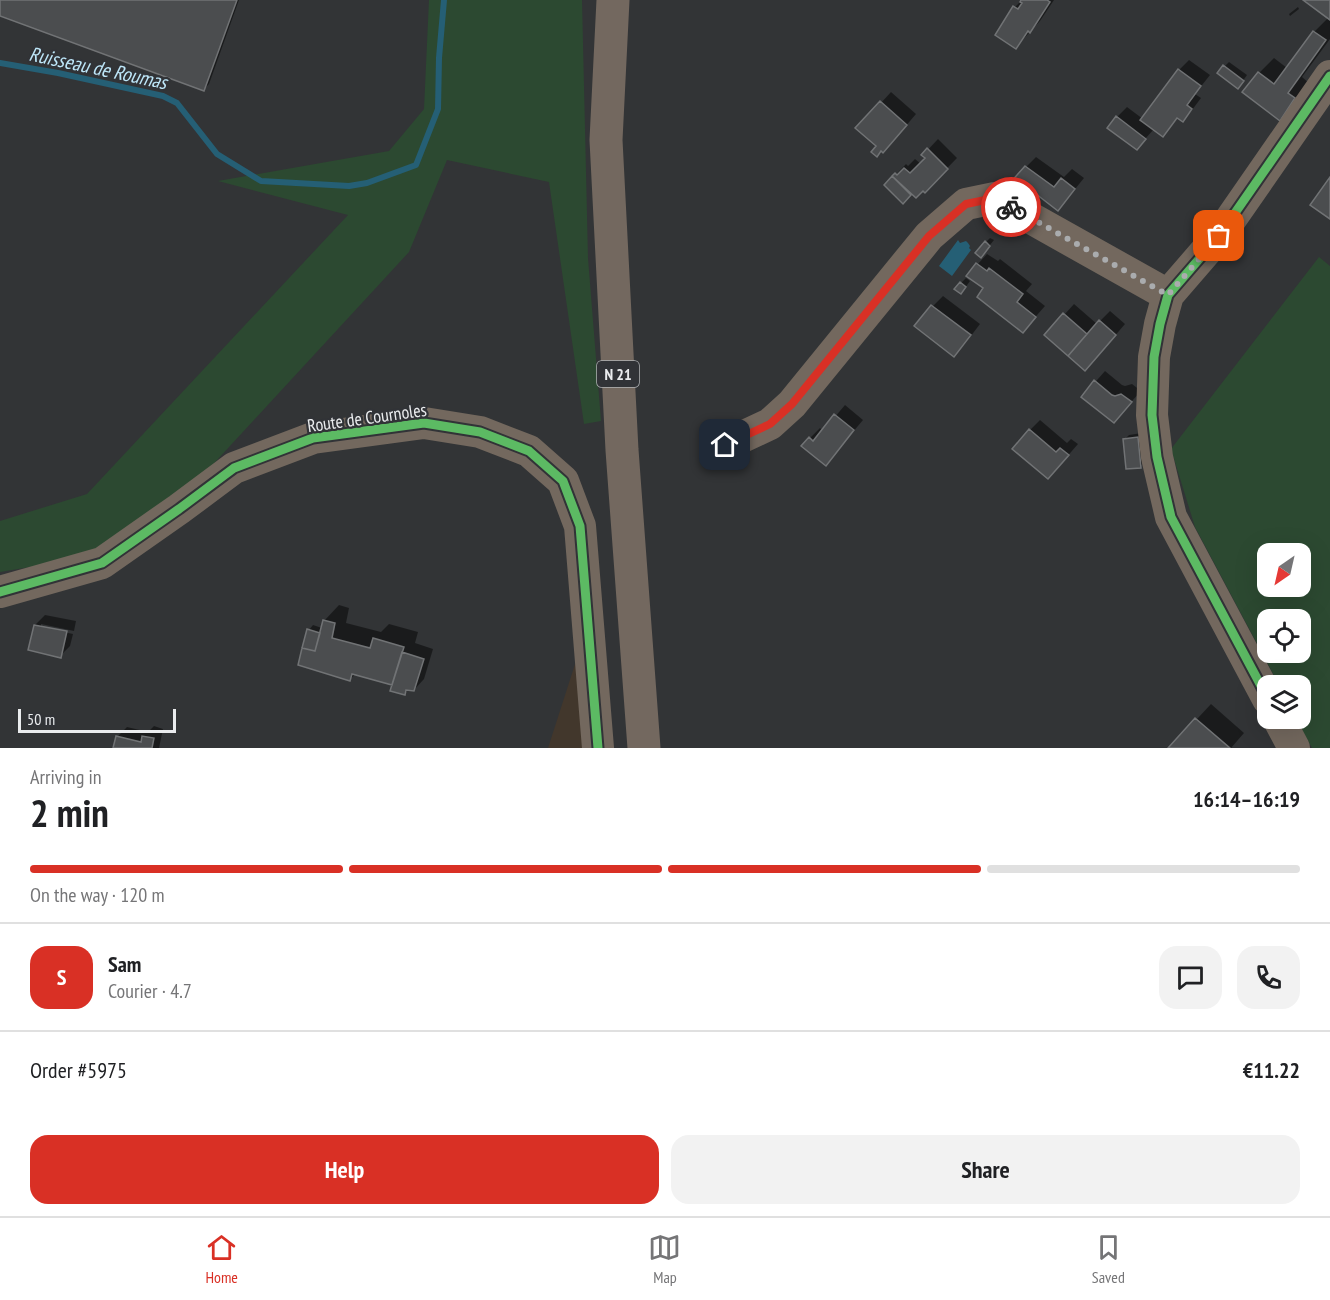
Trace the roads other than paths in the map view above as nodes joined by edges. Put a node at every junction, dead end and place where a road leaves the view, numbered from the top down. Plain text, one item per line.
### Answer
1 (613, 0) edge
2 (1330, 76) edge
3 (1168, 295) junction
4 (725, 445) dead end
5 (0, 592) edge
6 (1257, 678) edge
7 (1284, 729) edge
8 (598, 748) edge
9 (644, 748) edge
10 (1294, 748) edge

1 - 9 main road, N 21
2 - 3 street
3 - 4 street
3 - 6 street
5 - 8 street, Route de Cournoles
7 - 10 street

